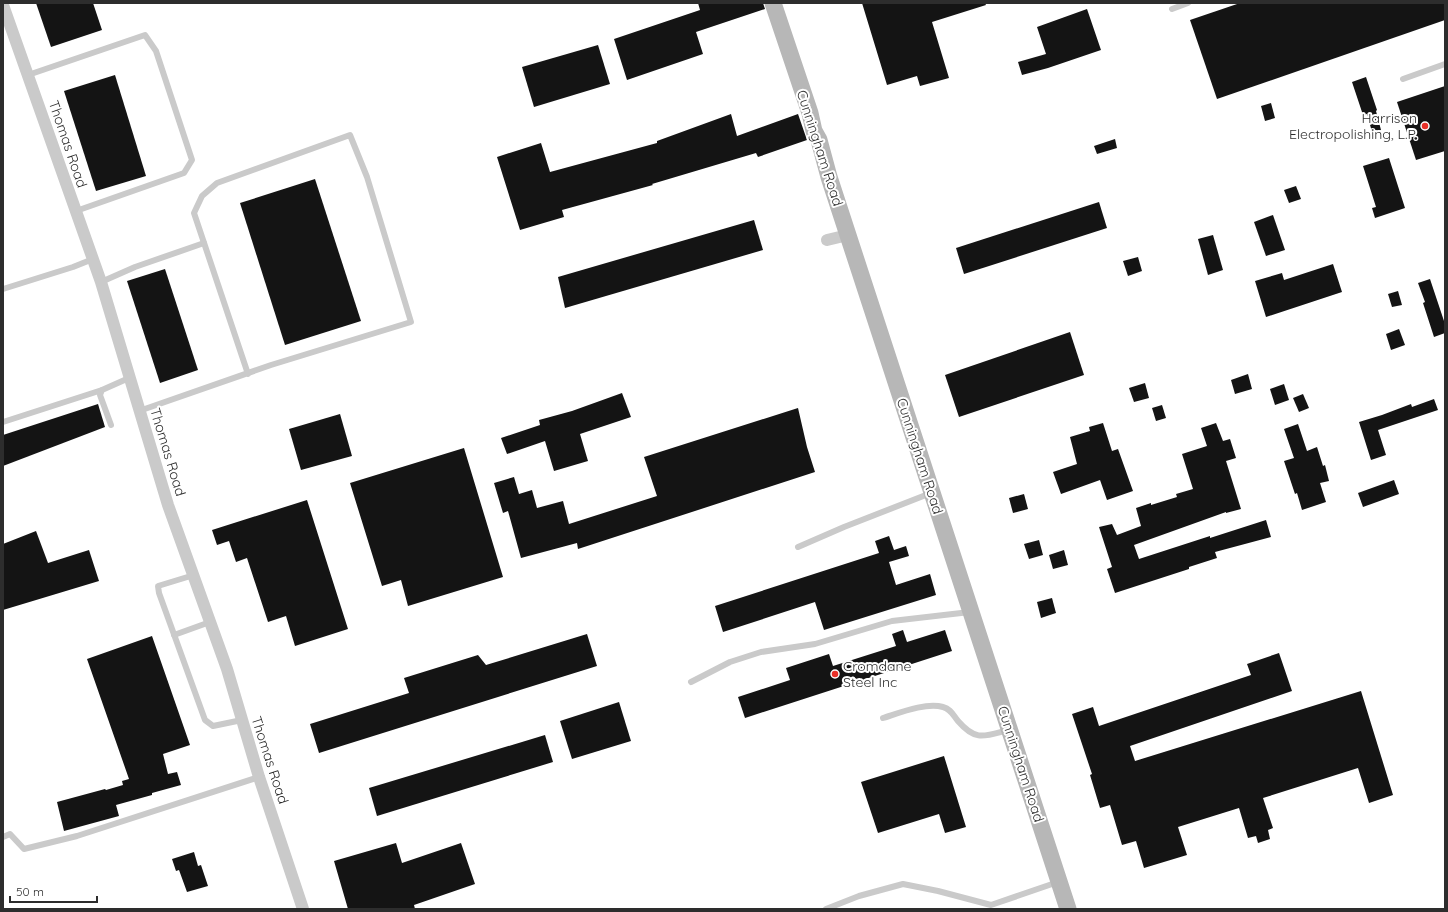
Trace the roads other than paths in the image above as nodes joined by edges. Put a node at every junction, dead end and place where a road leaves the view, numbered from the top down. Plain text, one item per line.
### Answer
1 (773, 3) edge
2 (1188, 3) edge
3 (3, 5) edge
4 (1172, 8) dead end
5 (1445, 64) edge
6 (28, 75) junction
7 (1403, 79) dead end
8 (76, 211) junction
9 (848, 235) junction
10 (827, 240) dead end
11 (204, 243) junction
12 (93, 259) junction
13 (101, 282) junction
14 (3, 289) edge
15 (248, 374) junction
16 (130, 378) junction
17 (102, 390) junction
18 (139, 411) junction
19 (3, 422) edge
20 (111, 426) dead end
21 (932, 493) junction
22 (798, 547) dead end
23 (194, 575) junction
24 (971, 612) junction
25 (210, 622) junction
26 (174, 635) junction
27 (690, 682) dead end
28 (883, 718) dead end
29 (242, 720) junction
30 (1009, 729) junction
31 (259, 777) junction
32 (3, 837) edge
33 (1059, 882) junction
34 (303, 909) edge
35 (826, 909) edge
36 (1068, 909) edge

1 - 9 street, Cunningham Road
2 - 4 lane
3 - 6 street, Thomas Road
5 - 7 lane
6 - 8 street, Thomas Road
6 - 8 lane
8 - 12 street, Thomas Road
9 - 10 street
9 - 21 street, Cunningham Road
11 - 13 lane
11 - 15 lane
11 - 15 lane
12 - 13 street, Thomas Road
12 - 14 lane
13 - 16 street, Thomas Road
15 - 18 lane
16 - 17 lane
16 - 18 street, Thomas Road
17 - 19 lane
17 - 20 lane
18 - 23 street, Thomas Road
21 - 22 lane
21 - 24 street, Cunningham Road
23 - 25 street, Thomas Road
23 - 26 lane
24 - 27 lane
24 - 30 street, Cunningham Road
25 - 26 lane
25 - 29 street, Thomas Road
26 - 29 lane
28 - 30 lane
29 - 31 street, Thomas Road
30 - 33 street, Cunningham Road
31 - 32 lane
31 - 34 street, Thomas Road
33 - 35 lane
33 - 36 street, Cunningham Road

